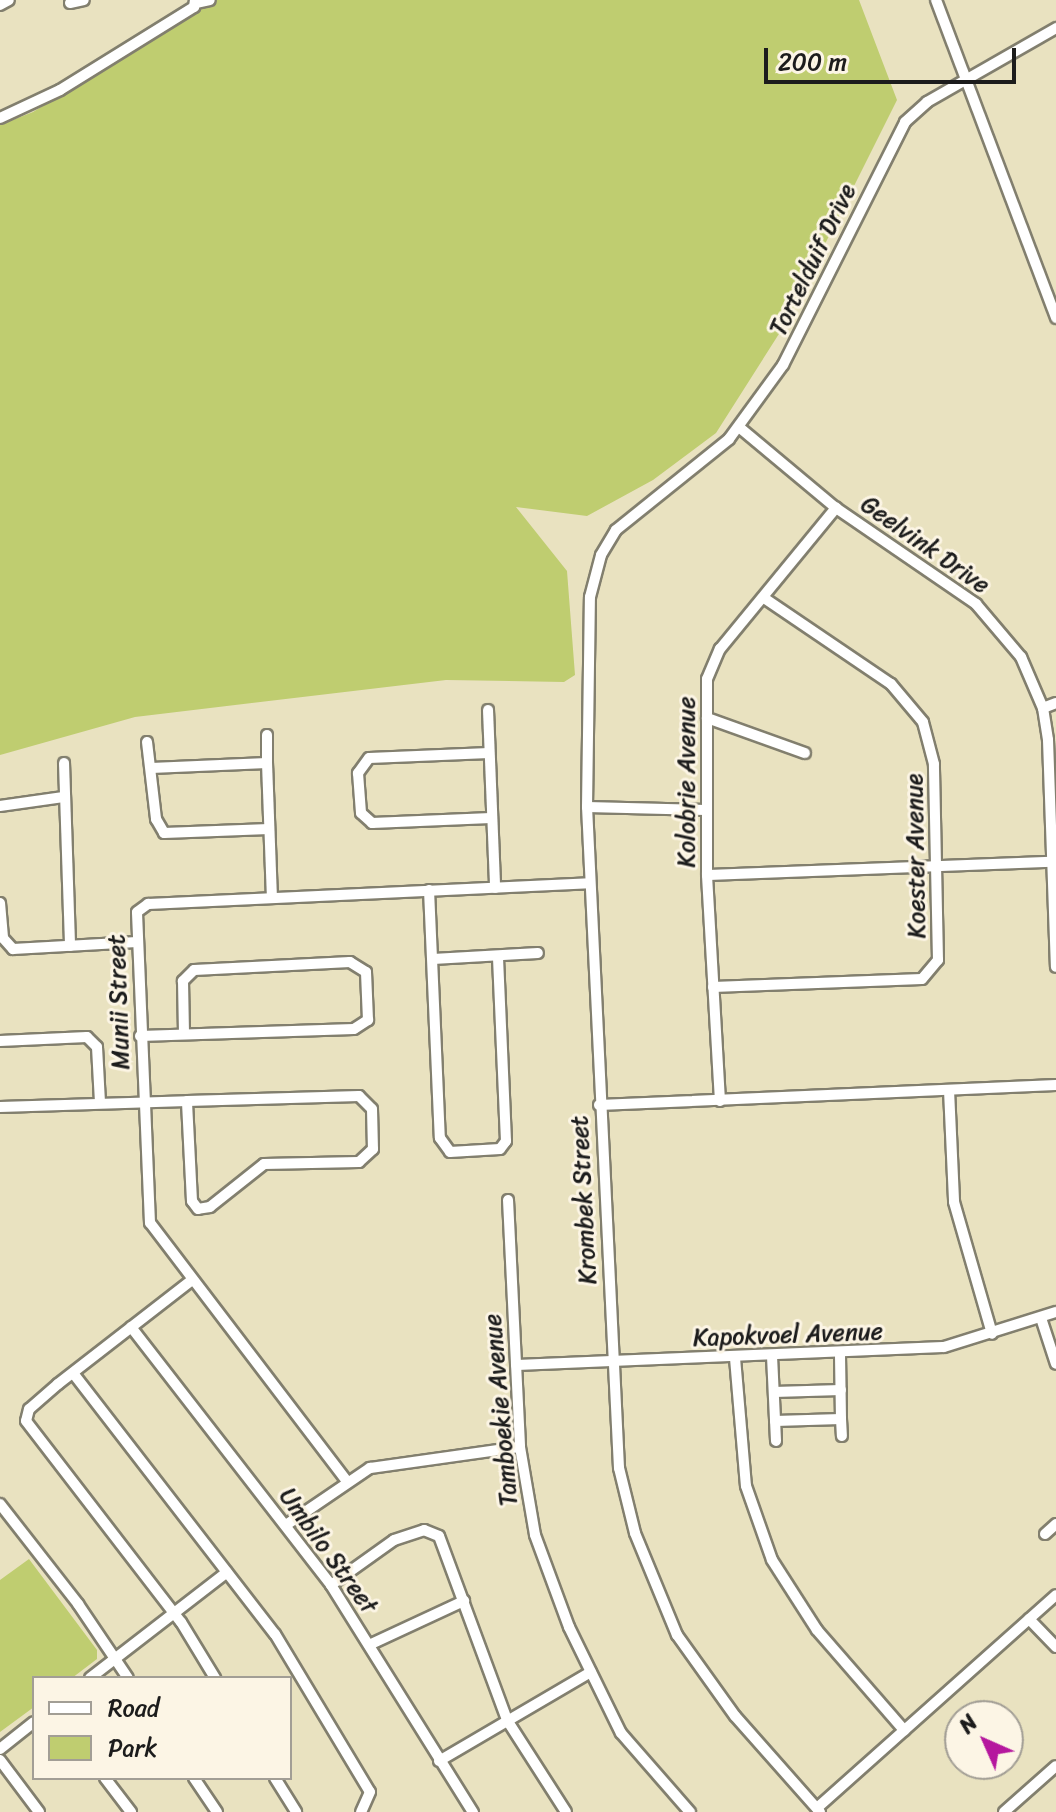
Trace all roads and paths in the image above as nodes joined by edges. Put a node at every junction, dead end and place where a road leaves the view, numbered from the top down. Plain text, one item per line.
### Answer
1 (9, 0) edge
2 (84, 0) edge
3 (210, 0) edge
4 (936, 0) edge
5 (196, 2) edge
6 (70, 3) dead end
7 (0, 5) edge
8 (1056, 28) edge
9 (966, 80) junction
10 (0, 118) edge
11 (1056, 318) edge
12 (739, 427) junction
13 (836, 508) junction
14 (616, 530) joint
15 (764, 598) junction
16 (1056, 703) edge
17 (1043, 708) junction
18 (488, 710) dead end
19 (707, 718) junction
20 (267, 735) dead end
21 (147, 742) dead end
22 (489, 753) junction
23 (805, 753) dead end
24 (64, 763) dead end
25 (262, 763) junction
26 (151, 768) junction
27 (63, 797) junction
28 (0, 806) edge
29 (587, 807) junction
30 (706, 810) junction
31 (491, 818) junction
32 (269, 829) junction
33 (1053, 862) junction
34 (937, 865) junction
35 (707, 875) junction
36 (590, 883) junction
37 (495, 888) junction
38 (429, 890) junction
39 (272, 898) junction
40 (0, 903) edge
41 (137, 942) junction
42 (70, 946) junction
43 (538, 953) dead end
44 (498, 956) junction
45 (433, 959) junction
46 (1056, 967) edge
47 (713, 987) junction
48 (184, 1034) junction
49 (140, 1036) junction
50 (0, 1041) edge
51 (1056, 1085) edge
52 (949, 1090) junction
53 (187, 1101) junction
54 (720, 1101) junction
55 (142, 1102) junction
56 (100, 1103) junction
57 (599, 1105) junction
58 (0, 1107) edge
59 (508, 1200) dead end
60 (192, 1280) junction
61 (1056, 1312) edge
62 (1041, 1318) junction
63 (131, 1327) junction
64 (992, 1334) junction
65 (1054, 1352) edge
66 (840, 1353) junction
67 (772, 1356) junction
68 (735, 1358) junction
69 (611, 1361) junction
70 (1056, 1364) edge
71 (516, 1365) junction
72 (73, 1373) junction
73 (841, 1390) junction
74 (774, 1392) junction
75 (841, 1419) junction
76 (775, 1421) junction
77 (842, 1436) dead end
78 (776, 1441) dead end
79 (520, 1447) junction
80 (346, 1480) junction
81 (0, 1504) edge
82 (1056, 1524) edge
83 (286, 1525) junction
84 (1045, 1534) dead end
85 (227, 1572) junction
86 (331, 1585) junction
87 (1056, 1595) edge
88 (464, 1601) junction
89 (175, 1614) junction
90 (1029, 1619) junction
91 (369, 1645) junction
92 (1056, 1647) edge
93 (115, 1659) junction
94 (591, 1672) junction
95 (93, 1676) edge
96 (127, 1676) edge
97 (214, 1676) edge
98 (507, 1720) junction
99 (32, 1724) edge
100 (904, 1730) junction
101 (0, 1749) edge
102 (0, 1760) edge
103 (439, 1761) junction
104 (1056, 1766) edge
105 (107, 1780) edge
106 (195, 1780) edge
107 (276, 1780) edge
108 (365, 1809) edge
109 (818, 1810) edge
110 (39, 1812) edge
111 (131, 1812) edge
112 (217, 1812) edge
113 (296, 1812) edge
114 (473, 1812) edge
115 (566, 1812) edge
116 (690, 1812) edge
117 (1004, 1812) edge

1 - 7 street
2 - 6 street
3 - 5 street
4 - 9 street
5 - 10 street
8 - 9 street, Tortelduif Drive
9 - 11 street
9 - 12 street, Tortelduif Drive
12 - 13 street, Geelvink Drive
12 - 14 street, Tortelduif Drive
13 - 15 street, Kolobrie Avenue
13 - 17 street, Geelvink Drive
14 - 29 street, Krombek Street
15 - 19 street, Kolobrie Avenue
15 - 34 street, Koester Avenue
16 - 17 street
17 - 33 street, Geelvink Drive
18 - 22 street
19 - 23 street
19 - 30 street, Kolobrie Avenue
20 - 25 street
21 - 26 street
22 - 31 street
22 - 31 street
24 - 27 street
25 - 26 street
25 - 32 street
26 - 32 street
27 - 28 street
27 - 42 street
29 - 30 street
29 - 36 street, Krombek Street
30 - 35 street, Kolobrie Avenue
31 - 37 street
32 - 39 street
33 - 34 street
33 - 46 street, Geelvink Drive
34 - 35 street
34 - 47 street, Koester Avenue
35 - 47 street, Kolobrie Avenue
36 - 37 street, Munii Street
36 - 57 street, Krombek Street
37 - 38 street, Munii Street
38 - 39 street, Munii Street
38 - 45 street
39 - 41 street, Munii Street
40 - 42 street
41 - 42 street
41 - 49 street, Munii Street
43 - 44 street
44 - 45 street
44 - 45 street
47 - 54 street, Kolobrie Avenue
48 - 48 street
48 - 49 street
49 - 55 street, Munii Street
50 - 56 street
51 - 52 street
52 - 54 street
52 - 64 street
53 - 53 street
53 - 55 street
54 - 57 street
55 - 56 street
55 - 60 street, Munii Street
56 - 58 street
57 - 69 street, Krombek Street
59 - 71 street, Tamboekie Avenue
60 - 63 street
60 - 80 street, Munii Street
61 - 62 street, Kapokvoel Avenue
62 - 64 street, Kapokvoel Avenue
62 - 65 street
63 - 72 street
63 - 83 street, Umbilo Street
64 - 66 street, Kapokvoel Avenue
65 - 70 street
66 - 67 street, Kapokvoel Avenue
66 - 73 street
67 - 68 street, Kapokvoel Avenue
67 - 74 street
68 - 69 street, Kapokvoel Avenue
68 - 100 street
69 - 71 street, Kapokvoel Avenue
69 - 109 street, Krombek Street
71 - 79 street, Tamboekie Avenue
72 - 85 street
72 - 89 street
73 - 74 street
73 - 75 street
74 - 76 street
75 - 76 street
75 - 77 street
76 - 78 street
79 - 80 street
79 - 94 street, Tamboekie Avenue
80 - 83 street
81 - 93 street
82 - 84 street
83 - 86 street, Umbilo Street
85 - 89 street
85 - 108 street
86 - 88 street
86 - 91 street, Umbilo Street
87 - 90 street
88 - 91 street
88 - 98 street
89 - 93 street
89 - 97 street
90 - 92 street
90 - 100 street
91 - 103 street, Umbilo Street
93 - 95 street
93 - 96 street
94 - 98 street
94 - 116 street, Tamboekie Avenue
98 - 103 street
98 - 115 street
99 - 101 street
100 - 109 street
102 - 110 street
103 - 114 street, Umbilo Street
104 - 117 street
105 - 111 street
106 - 112 street
107 - 113 street

